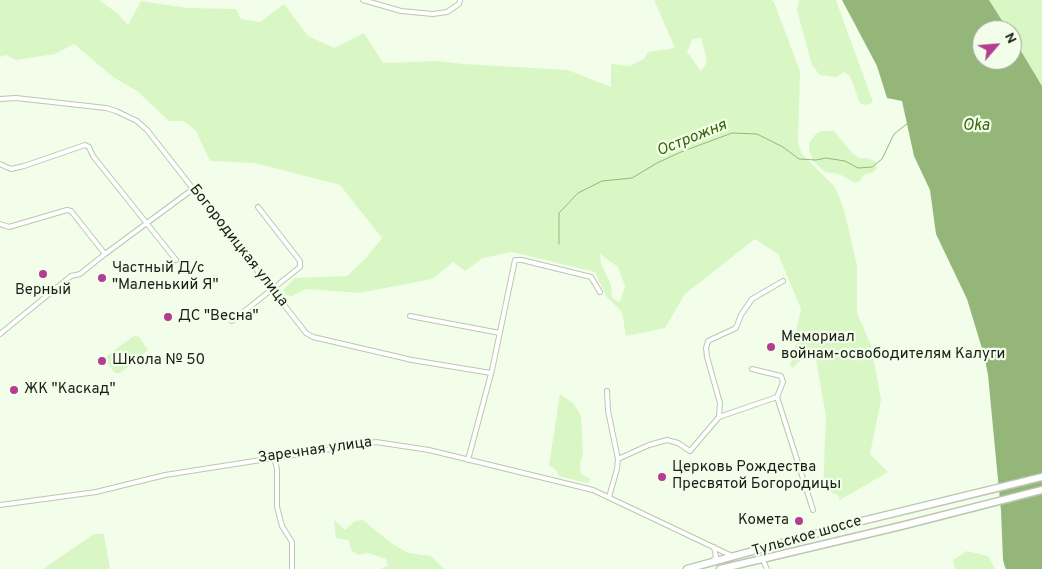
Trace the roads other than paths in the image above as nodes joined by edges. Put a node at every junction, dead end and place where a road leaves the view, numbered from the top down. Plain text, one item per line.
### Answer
1 (363, 0) edge
2 (460, 0) edge
3 (0, 99) edge
4 (0, 164) edge
5 (193, 189) junction
6 (258, 207) dead end
7 (0, 224) edge
8 (148, 224) junction
9 (105, 254) junction
10 (176, 260) dead end
11 (783, 281) dead end
12 (272, 289) junction
13 (600, 292) dead end
14 (410, 316) dead end
15 (232, 321) dead end
16 (500, 332) junction
17 (0, 334) edge
18 (752, 369) dead end
19 (491, 373) junction
20 (607, 391) dead end
21 (777, 397) junction
22 (720, 417) junction
23 (274, 457) junction
24 (618, 459) junction
25 (468, 460) junction
26 (1042, 477) edge
27 (1042, 490) edge
28 (609, 497) junction
29 (0, 505) edge
30 (814, 510) dead end
31 (714, 547) junction
32 (734, 557) junction
33 (762, 558) junction
34 (711, 563) junction
35 (292, 569) edge
36 (687, 569) edge
37 (720, 569) edge
38 (767, 569) edge

1 - 2 street
3 - 5 street, Богородицкая улица
4 - 8 street
5 - 8 street
5 - 12 street, Богородицкая улица
6 - 12 street
7 - 9 street
8 - 9 street
8 - 10 street
9 - 17 street
11 - 22 street
12 - 15 street
12 - 19 street, Богородицкая улица
13 - 16 street
14 - 16 street
16 - 19 street
18 - 21 street
19 - 25 street
20 - 24 street
21 - 22 street
21 - 30 street
22 - 24 street
23 - 25 street, Заречная улица
23 - 29 street, Заречная улица
23 - 35 street
24 - 28 street
25 - 28 street, Заречная улица
26 - 32 main road, Тульское шоссе
27 - 33 main road, Тульское шоссе
28 - 31 street, Заречная улица
31 - 32 street, Заречная улица
31 - 34 street
32 - 34 main road, Тульское шоссе
33 - 37 main road, Тульское шоссе
33 - 38 street
34 - 36 main road, Тульское шоссе

